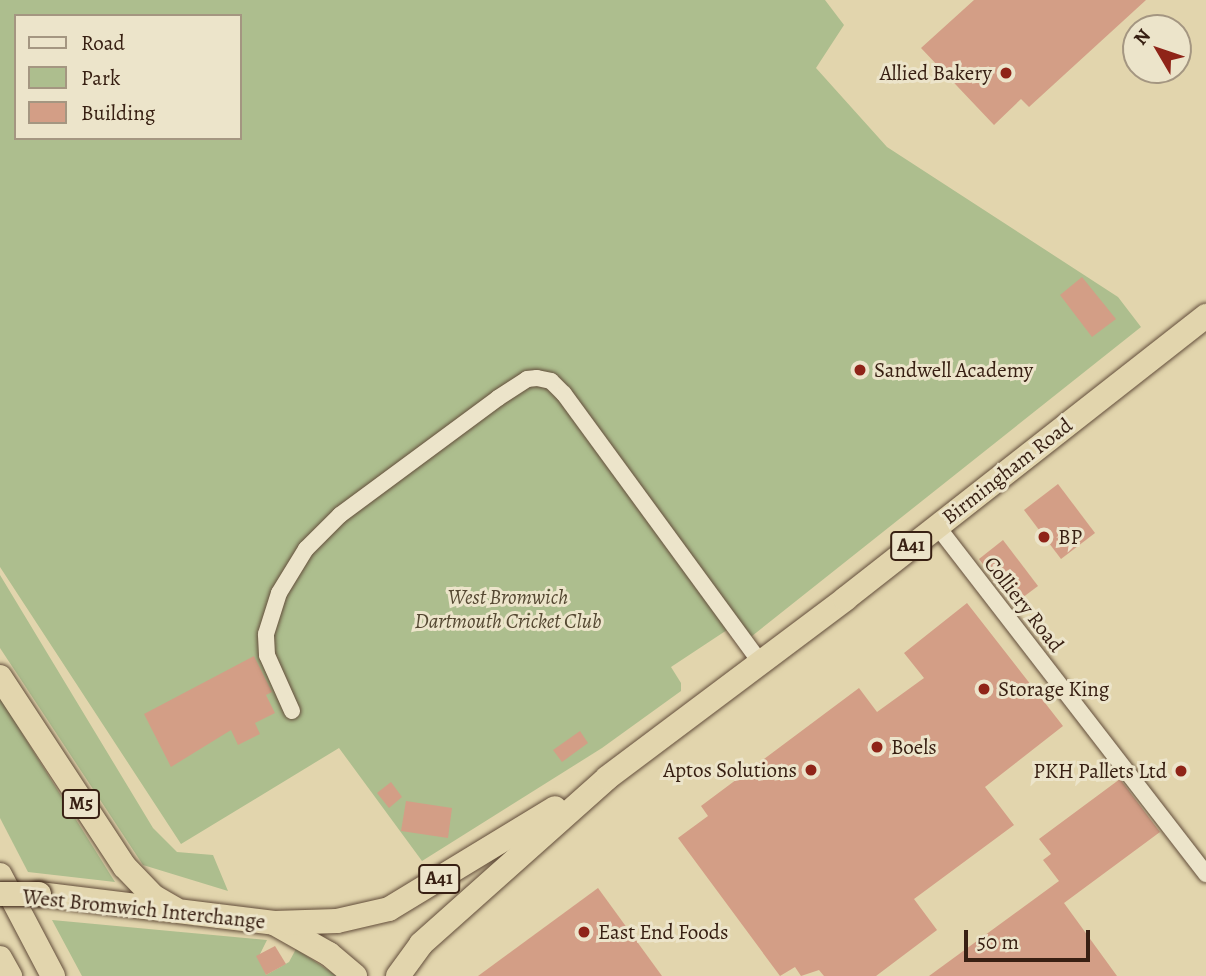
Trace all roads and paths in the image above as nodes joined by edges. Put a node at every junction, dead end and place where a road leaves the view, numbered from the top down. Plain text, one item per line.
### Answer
1 (1206, 316) edge
2 (937, 526) junction
3 (761, 663) junction
4 (0, 677) edge
5 (292, 711) dead end
6 (607, 778) junction
7 (1206, 874) edge
8 (0, 875) edge
9 (0, 894) edge
10 (181, 913) junction
11 (274, 923) junction
12 (0, 958) edge
13 (10, 976) edge
14 (53, 976) edge
15 (355, 976) edge
16 (398, 976) edge

1 - 2 highway, Birmingham Road / A41
2 - 3 highway, Birmingham Road / A41
2 - 7 street, Colliery Road
3 - 5 street
3 - 6 highway, Birmingham Road / A41
4 - 10 highway, M5
6 - 11 highway, Birmingham Road / A41
6 - 16 highway, Birmingham Road / A41
8 - 14 highway
9 - 10 highway, West Bromwich Interchange / A41, bridge
10 - 11 highway, West Bromwich Interchange / A41
11 - 15 highway, West Bromwich Interchange / A41
12 - 13 highway

